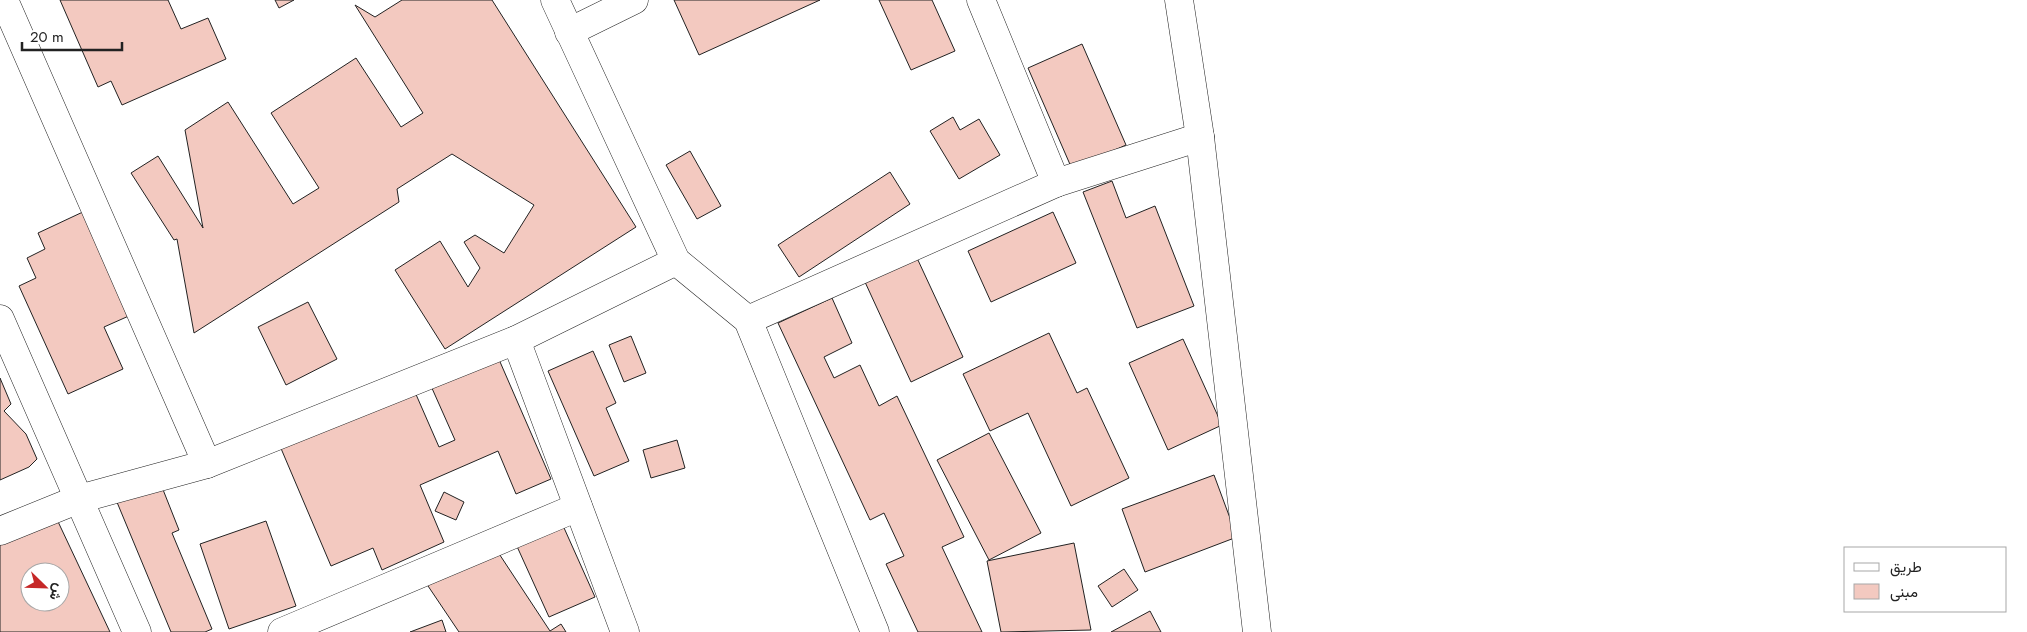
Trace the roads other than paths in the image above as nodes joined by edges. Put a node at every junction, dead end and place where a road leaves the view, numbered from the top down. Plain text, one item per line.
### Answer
1 (4, 0) edge
2 (555, 0) edge
3 (634, 0) edge
4 (981, 0) edge
5 (1178, 0) edge
6 (569, 32) junction
7 (1200, 137) junction
8 (1056, 183) junction
9 (676, 261) junction
10 (0, 319) edge
11 (748, 320) junction
12 (516, 340) junction
13 (207, 464) junction
14 (79, 500) junction
15 (578, 506) junction
16 (0, 531) edge
17 (137, 632) edge
18 (282, 632) edge
19 (625, 632) edge
20 (875, 632) edge
21 (1257, 632) edge

1 - 13 street
2 - 6 street
3 - 6 street
4 - 8 street
5 - 7 street
6 - 9 street
7 - 8 street
7 - 21 street
8 - 11 street
9 - 11 street
9 - 12 street
10 - 14 street
11 - 20 street
12 - 13 street
12 - 15 street
13 - 14 street
14 - 16 street
14 - 17 street
15 - 18 street
15 - 19 street

